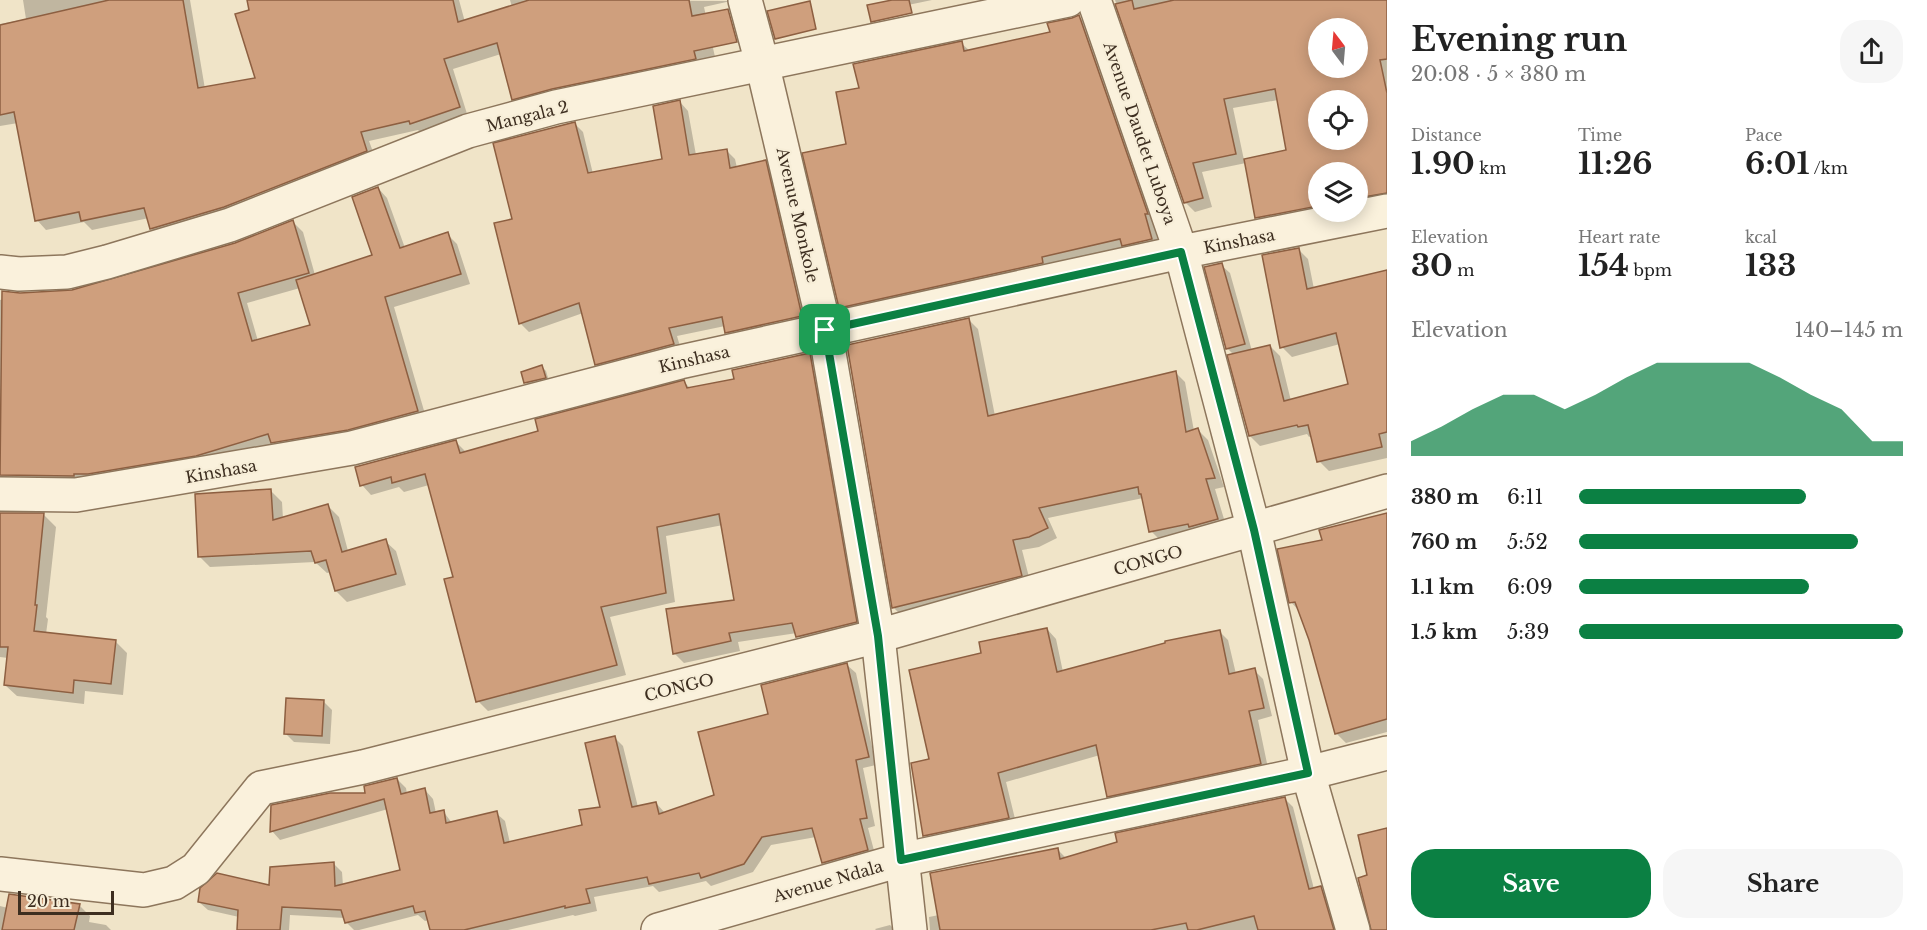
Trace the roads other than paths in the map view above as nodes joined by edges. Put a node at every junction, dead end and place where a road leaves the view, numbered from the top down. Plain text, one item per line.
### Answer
1 (745, 0) edge
2 (1068, 0) edge
3 (1094, 0) edge
4 (762, 63) junction
5 (1387, 212) edge
6 (1181, 252) junction
7 (0, 272) edge
8 (825, 330) junction
9 (1387, 491) edge
10 (0, 494) edge
11 (1254, 530) junction
12 (878, 636) junction
13 (1387, 753) edge
14 (1308, 773) junction
15 (901, 860) junction
16 (0, 874) edge
17 (658, 930) edge
18 (910, 930) edge
19 (1353, 930) edge

1 - 4 street, Avenue Monkole
2 - 4 street, Mangala 2
3 - 6 street, Avenue Daudet Luboya
4 - 7 street, Mangala 2
4 - 8 street, Avenue Monkole
5 - 6 street, Kinshasa
6 - 8 street, Kinshasa
6 - 11 street, Avenue Daudet Luboya
8 - 10 street, Kinshasa
8 - 12 street, Avenue Monkole
9 - 11 street, CONGO
11 - 12 street, CONGO
11 - 14 street, Avenue Daudet Luboya
12 - 15 street, Avenue Monkole
12 - 16 street, CONGO
13 - 14 street, Avenue Ndala
14 - 15 street, Avenue Ndala
14 - 19 street, Avenue Daudet Luboya
15 - 17 street, Avenue Ndala
15 - 18 street, Avenue Monkole

